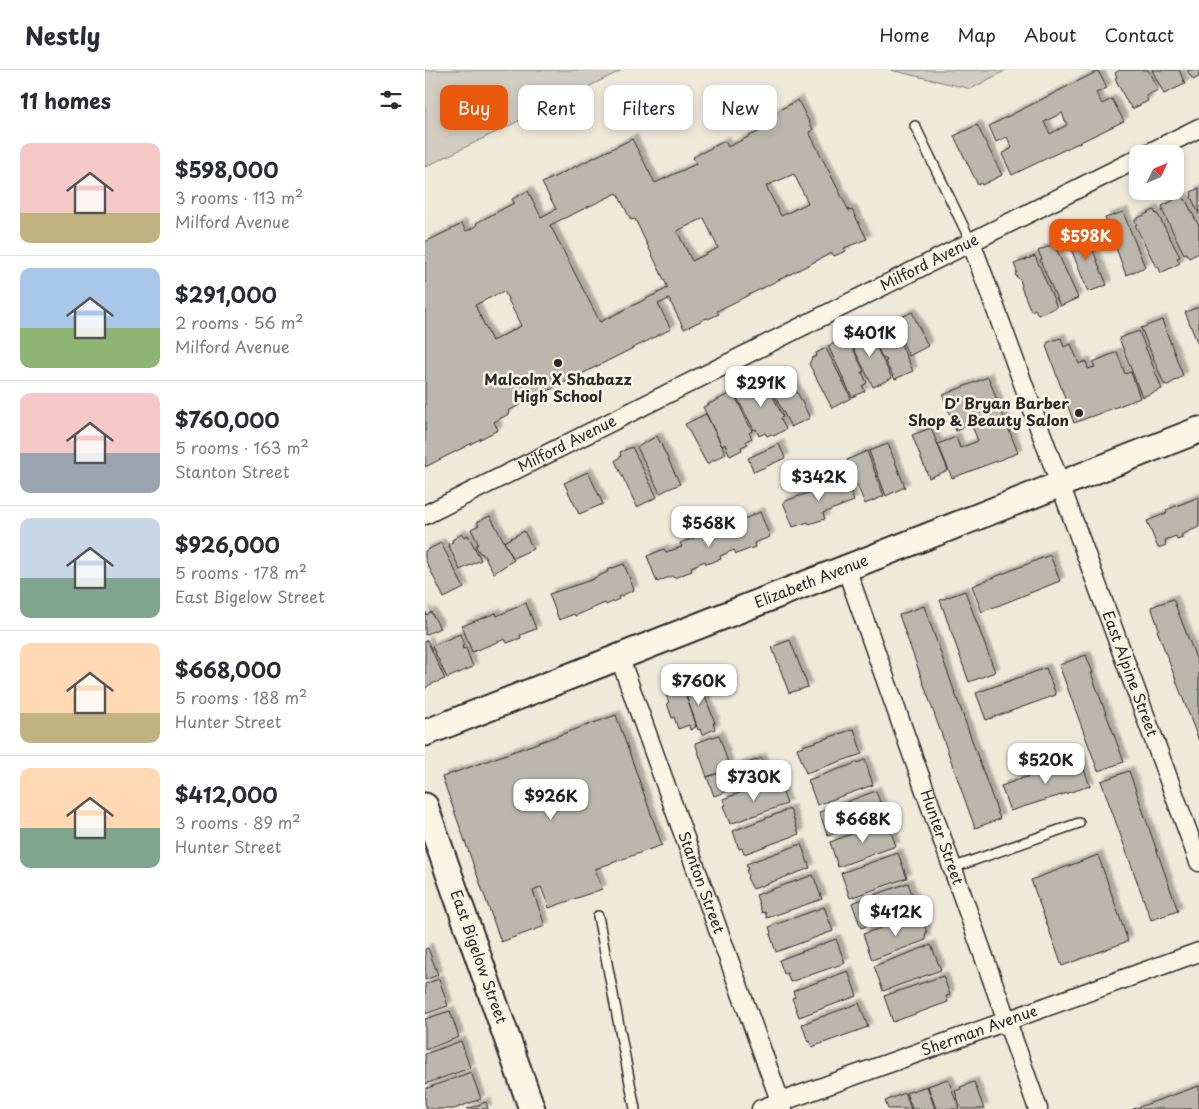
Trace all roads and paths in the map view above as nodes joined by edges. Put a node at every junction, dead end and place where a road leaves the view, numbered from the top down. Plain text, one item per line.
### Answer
1 (915, 126) dead end
2 (1199, 128) edge
3 (1165, 145) edge
4 (1129, 163) edge
5 (971, 242) junction
6 (1199, 430) edge
7 (1060, 484) junction
8 (425, 515) edge
9 (846, 568) junction
10 (619, 656) junction
11 (425, 733) edge
12 (425, 806) edge
13 (1079, 823) dead end
14 (1199, 862) edge
15 (952, 868) junction
16 (599, 916) dead end
17 (1199, 952) edge
18 (1007, 1021) junction
19 (782, 1106) edge
20 (532, 1109) edge
21 (635, 1109) edge
22 (761, 1109) edge
23 (1038, 1109) edge

1 - 5 lane
2 - 3 street
4 - 5 street, Milford Avenue
5 - 7 street, East Alpine Street
5 - 8 street, Milford Avenue
6 - 7 main road, Elizabeth Avenue
7 - 9 main road, Elizabeth Avenue
7 - 14 street, East Alpine Street
9 - 10 main road, Elizabeth Avenue
9 - 15 street, Hunter Street
10 - 11 main road, Elizabeth Avenue
10 - 19 street, Stanton Street
12 - 20 main road, East Bigelow Street
13 - 15 lane
15 - 18 street, Hunter Street
16 - 21 lane
17 - 18 street, Sherman Avenue
18 - 19 street, Sherman Avenue
18 - 23 street, Hunter Street
19 - 22 street, Sherman Avenue

